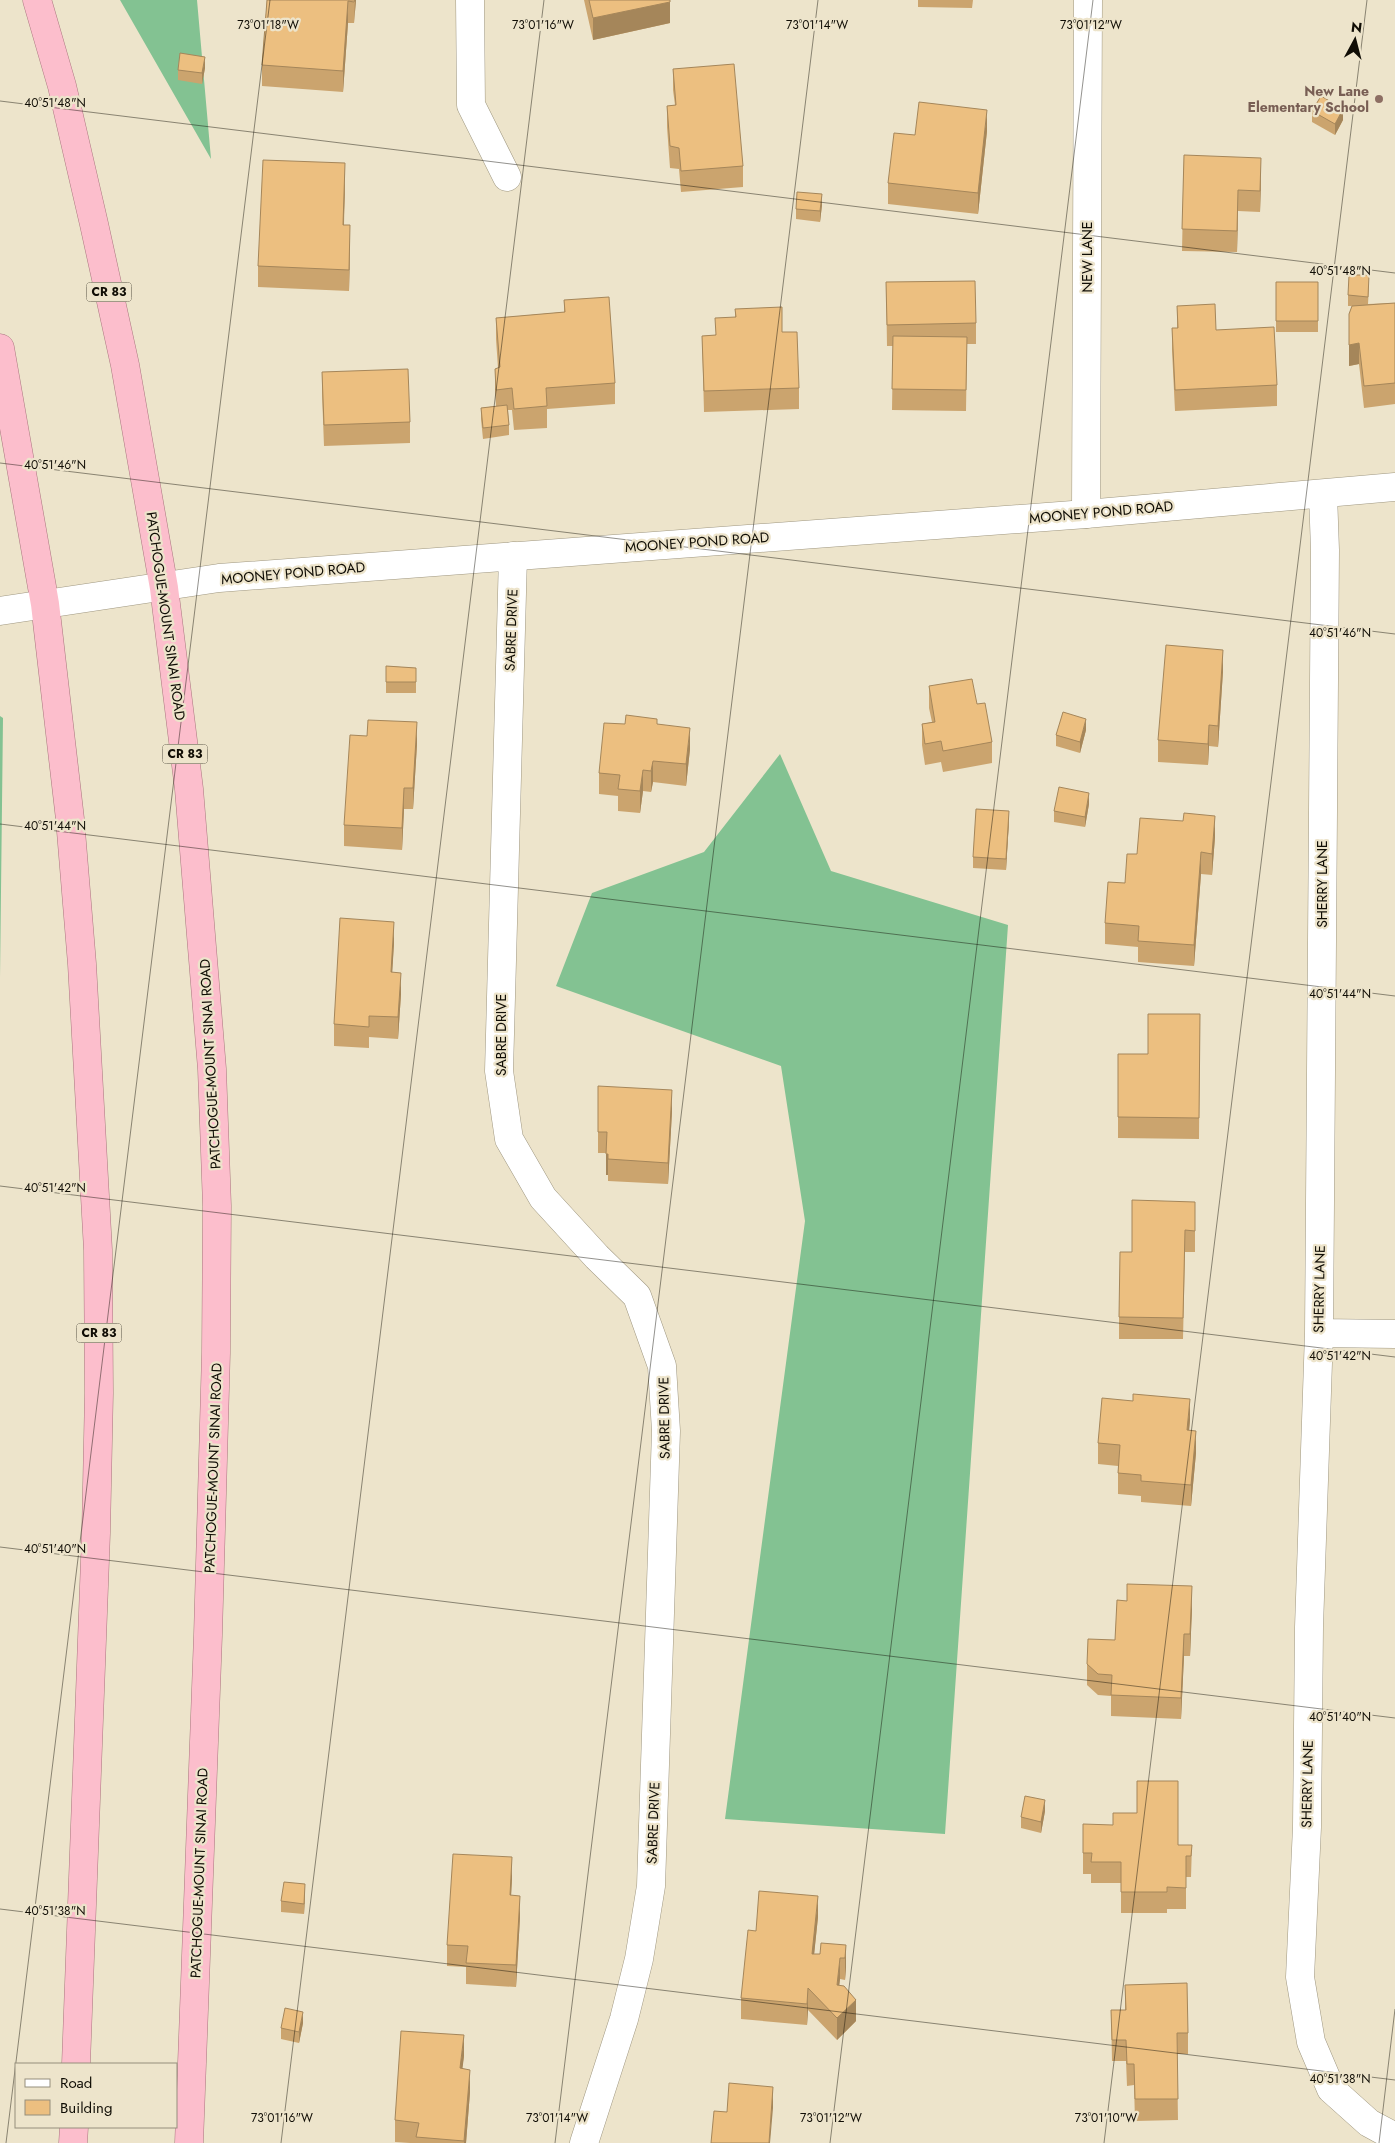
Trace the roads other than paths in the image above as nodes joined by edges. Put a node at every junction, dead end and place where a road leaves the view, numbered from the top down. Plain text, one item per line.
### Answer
1 (37, 0) edge
2 (470, 0) edge
3 (1088, 0) edge
4 (507, 178) dead end
5 (0, 348) edge
6 (1395, 488) edge
7 (1323, 494) junction
8 (1086, 514) junction
9 (513, 556) junction
10 (164, 588) junction
11 (45, 604) junction
12 (0, 611) edge
13 (1319, 1333) junction
14 (1395, 1334) edge
15 (76, 2063) edge
16 (74, 2128) edge
17 (1395, 2137) edge
18 (73, 2143) edge
19 (189, 2143) edge
20 (584, 2143) edge

1 - 10 highway, PATCHOGUE-MOUNT SINAI ROAD / CR 83
2 - 4 street
3 - 8 street, NEW LANE
5 - 11 highway, CR 83
6 - 7 street, MOONEY POND ROAD
7 - 8 street, MOONEY POND ROAD
7 - 13 street, SHERRY LANE
8 - 9 street, MOONEY POND ROAD
9 - 10 street, MOONEY POND ROAD
9 - 20 street, SABRE DRIVE
10 - 11 street, MOONEY POND ROAD
10 - 19 highway, PATCHOGUE-MOUNT SINAI ROAD / CR 83
11 - 12 street, MOONEY POND ROAD
11 - 15 highway, CR 83
13 - 14 street
13 - 17 street, SHERRY LANE
16 - 18 highway

